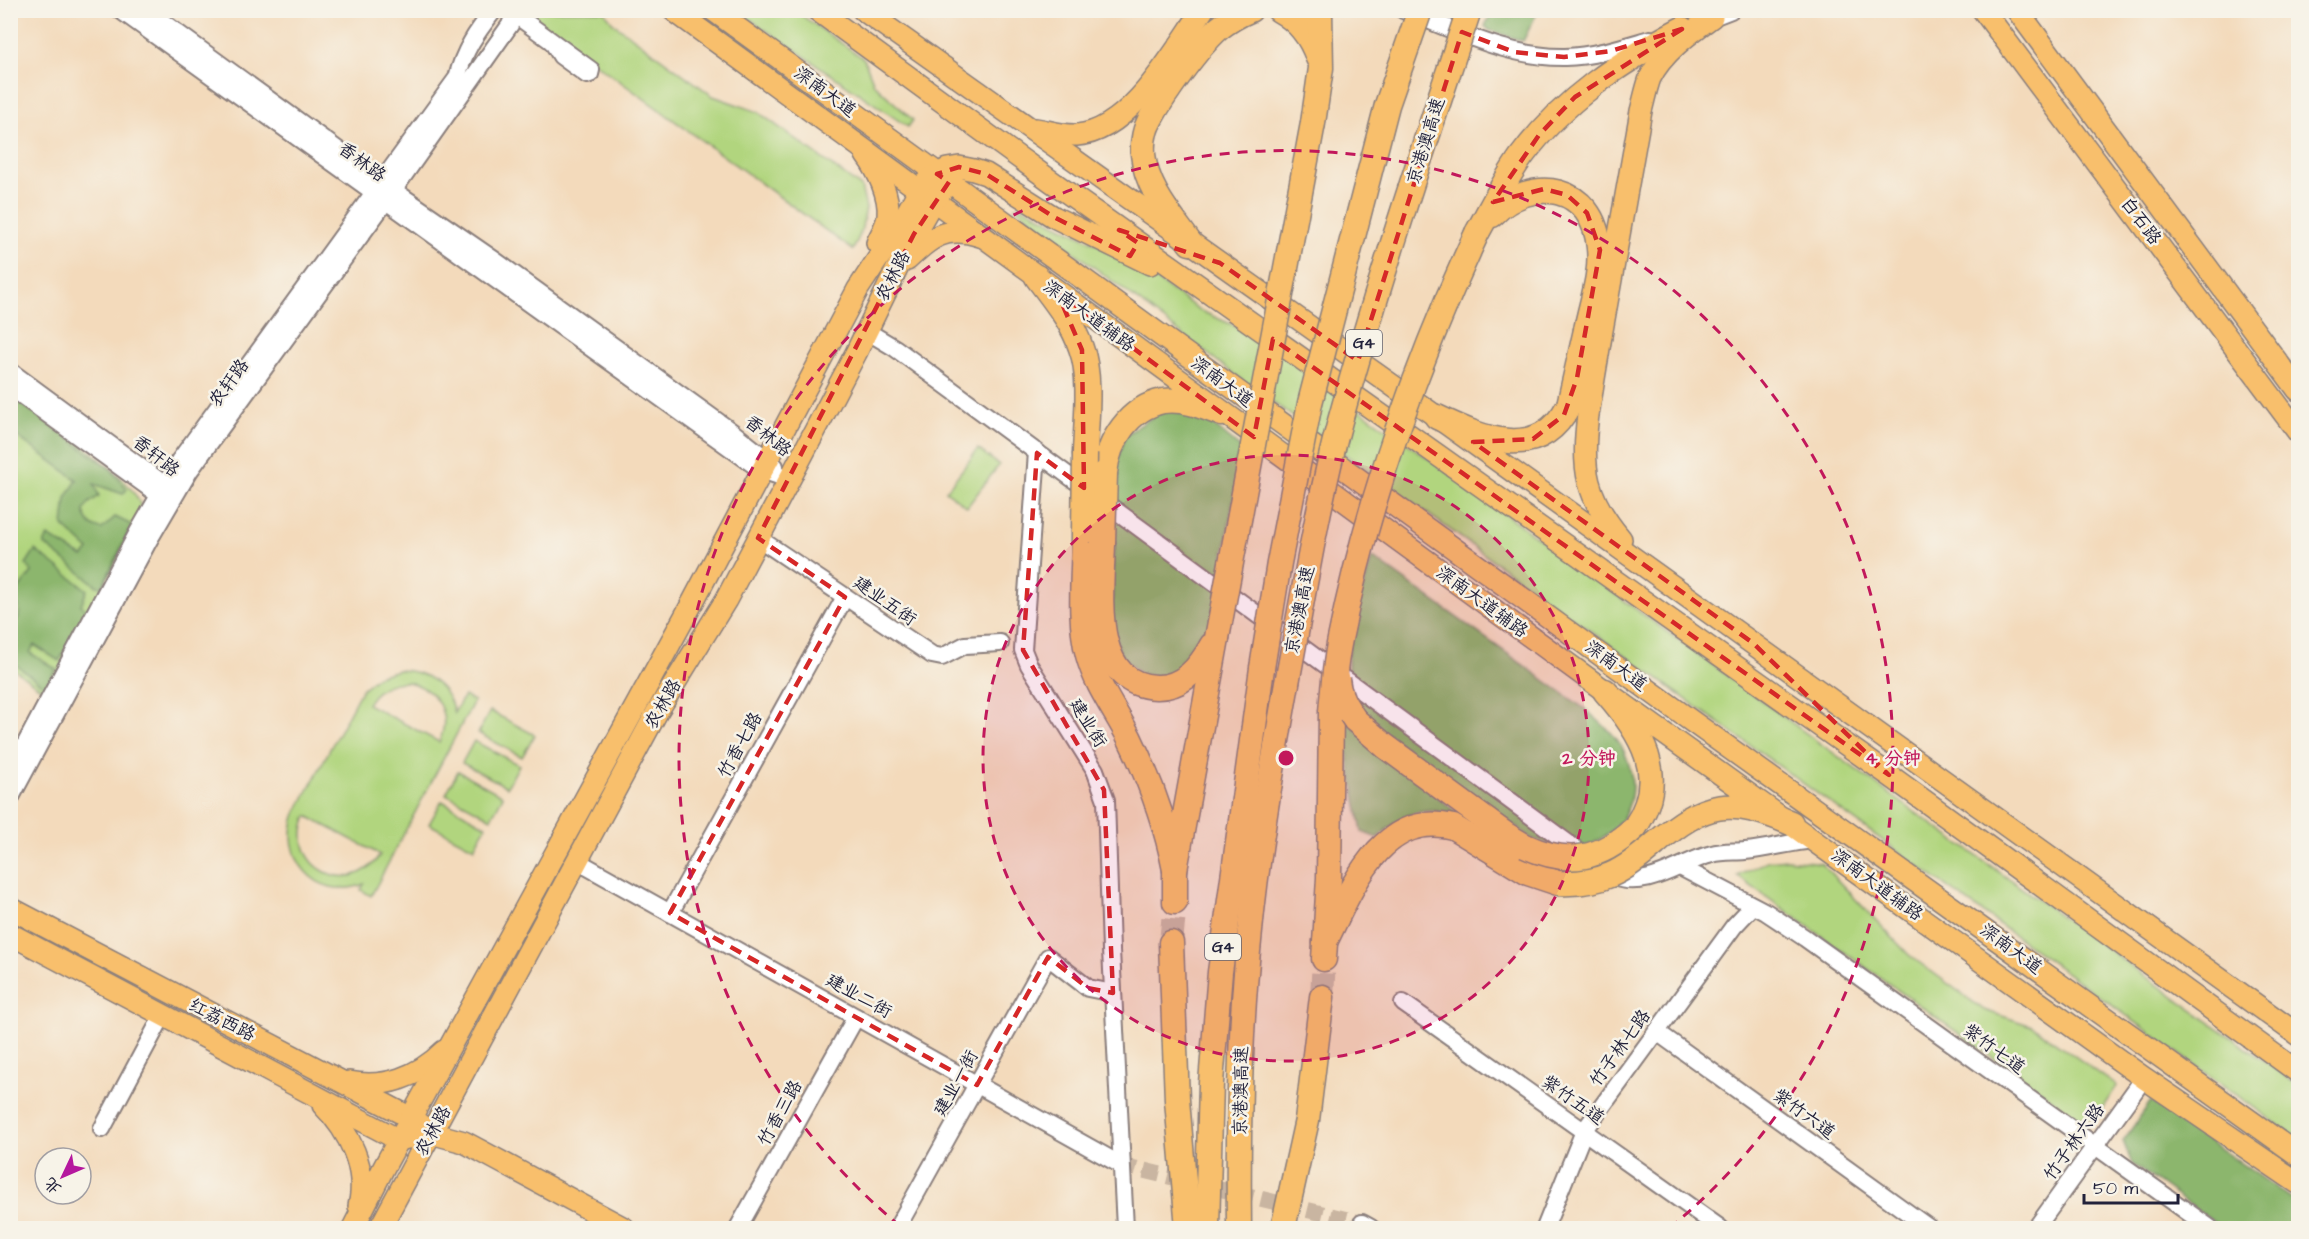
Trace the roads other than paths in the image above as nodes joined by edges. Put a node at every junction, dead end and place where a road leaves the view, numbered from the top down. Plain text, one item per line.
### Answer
1 (120, 10) edge
2 (146, 10) edge
3 (673, 10) edge
4 (704, 10) edge
5 (713, 10) edge
6 (817, 10) edge
7 (844, 10) edge
8 (863, 10) edge
9 (1203, 10) edge
10 (1250, 10) edge
11 (1279, 10) edge
12 (1320, 10) edge
13 (1403, 10) edge
14 (1420, 10) edge
15 (1469, 10) edge
16 (2017, 10) edge
17 (505, 14) edge
18 (1722, 14) edge
19 (1985, 15) edge
20 (888, 28) junction
21 (1682, 29) junction
22 (553, 42) dead end
23 (1192, 43) junction
24 (1321, 68) junction
25 (775, 85) junction
26 (1153, 97) junction
27 (1029, 127) junction
28 (855, 143) junction
29 (945, 179) junction
30 (381, 188) junction
31 (926, 195) junction
32 (1119, 230) junction
33 (1477, 233) junction
34 (984, 238) junction
35 (1190, 243) junction
36 (1220, 263) junction
37 (898, 268) junction
38 (1037, 277) junction
39 (1200, 287) junction
40 (858, 290) junction
41 (866, 330) junction
42 (1594, 333) junction
43 (10, 371) edge
44 (10, 387) edge
45 (2298, 390) edge
46 (1579, 410) junction
47 (1222, 414) junction
48 (1437, 417) junction
49 (2298, 432) edge
50 (1037, 453) junction
51 (764, 464) junction
52 (789, 479) junction
53 (166, 492) junction
54 (758, 538) junction
55 (1093, 538) junction
56 (1649, 568) junction
57 (845, 597) junction
58 (1217, 638) junction
59 (1000, 643) dead end
60 (1753, 643) junction
61 (1337, 661) junction
62 (1605, 691) junction
63 (1690, 720) junction
64 (31, 747) junction
65 (10, 772) edge
66 (1888, 775) junction
67 (10, 799) edge
68 (1791, 823) junction
69 (1814, 840) junction
70 (577, 861) junction
71 (1680, 867) junction
72 (1175, 870) junction
73 (10, 897) edge
74 (1175, 902) tunnel mouth
75 (1753, 906) junction
76 (10, 908) edge
77 (670, 913) junction
78 (41, 924) junction
79 (11, 934) edge
80 (1171, 943) tunnel mouth
81 (1113, 993) junction
82 (1322, 997) tunnel mouth
83 (1403, 1003) dead end
84 (163, 1015) junction
85 (856, 1017) junction
86 (1657, 1032) junction
87 (2298, 1035) edge
88 (454, 1040) junction
89 (2298, 1072) edge
90 (327, 1074) junction
91 (2144, 1078) junction
92 (977, 1084) junction
93 (304, 1090) junction
94 (411, 1118) junction
95 (102, 1129) dead end
96 (1584, 1131) junction
97 (432, 1133) junction
98 (399, 1140) junction
99 (2095, 1146) junction
100 (2298, 1155) edge
101 (1121, 1165) junction
102 (2298, 1183) edge
103 (354, 1226) edge
104 (380, 1228) edge
105 (624, 1228) edge
106 (738, 1228) edge
107 (897, 1228) edge
108 (1125, 1228) edge
109 (1188, 1228) edge
110 (1207, 1228) edge
111 (1239, 1228) edge
112 (1283, 1228) edge
113 (1545, 1228) edge
114 (1720, 1228) edge
115 (1929, 1228) edge
116 (2036, 1228) edge
117 (2210, 1228) edge

1 - 30 street, 香林路
2 - 30 street, 香林路
3 - 25 main road, 深南大道辅路
4 - 25 main road
5 - 29 main road, 深南大道
6 - 32 main road
7 - 20 main road
8 - 20 main road
9 - 23 main road
10 - 23 highway
11 - 24 highway
12 - 24 highway
13 - 21 street
14 - 110 highway, 京港澳高速 / G4, bridge
15 - 111 highway, 京港澳高速 / G4, bridge
16 - 45 main road, 白石路
17 - 22 street
17 - 30 street, 农轩路
17 - 30 street, 农轩路
18 - 21 street
18 - 42 main road
19 - 49 main road, 白石路
20 - 27 main road
21 - 33 highway
23 - 26 highway
24 - 58 highway, bridge
25 - 28 main road, 深南大道辅路
26 - 27 main road
26 - 35 highway
27 - 35 main road
28 - 31 main road, 深南大道辅路
28 - 40 main road
29 - 31 main road
29 - 39 main road
29 - 63 main road, 深南大道
30 - 51 street, 香林路
30 - 53 street, 农轩路
31 - 34 main road, 深南大道辅路
31 - 37 main road, 农林路
31 - 40 main road, 农林路
32 - 36 main road
32 - 39 main road
33 - 42 highway
33 - 61 highway, bridge
34 - 37 main road
34 - 38 main road, 深南大道辅路
35 - 36 main road
36 - 48 main road
37 - 41 main road, 农林路
38 - 47 main road, 深南大道辅路
38 - 55 highway, bridge
39 - 66 main road
40 - 51 main road, 农林路
41 - 50 street
41 - 51 main road
41 - 52 main road, 农林路
42 - 46 highway, bridge
43 - 53 street, 香轩路
44 - 53 street, 香轩路
46 - 48 highway
46 - 56 main road
47 - 55 highway, bridge
47 - 62 main road, 深南大道辅路
48 - 56 main road
50 - 71 street
50 - 81 street, 建业街
51 - 52 street, 香林路
51 - 88 main road, 农林路
52 - 54 main road, 农林路
53 - 64 street, 农轩路
54 - 57 street, 建业五街
54 - 70 main road, 农林路
55 - 58 highway
55 - 72 highway
56 - 60 main road
57 - 59 street, 建业五街
57 - 77 street, 竹香七路
58 - 72 highway
60 - 66 main road
60 - 87 main road
61 - 62 highway, bridge
61 - 68 highway, bridge
62 - 63 main road
62 - 68 main road, 深南大道辅路
63 - 100 main road, 深南大道
64 - 65 street, 农轩路
64 - 67 street, 农轩路
66 - 89 main road
68 - 69 main road, 深南大道辅路
69 - 71 street
69 - 91 main road, 深南大道辅路
70 - 77 street, 建业二街
70 - 97 main road, 农林路
71 - 75 street, 紫竹七道
72 - 74 highway
73 - 78 main road
75 - 86 street, 竹子林七路
75 - 99 street, 紫竹七道
76 - 78 main road, 红荔西路
77 - 85 street, 建业二街
78 - 90 main road, 红荔西路
79 - 84 main road, 红荔西路
80 - 109 highway
81 - 92 street, 建业一街
81 - 101 street, 建业街
82 - 112 highway
83 - 96 street, 紫竹五道
84 - 93 main road, 红荔西路
84 - 95 street
85 - 92 street, 建业二街
85 - 106 street, 竹香三路
86 - 96 street, 竹子林七路
86 - 115 street, 紫竹六道
88 - 90 main road
88 - 94 main road, 农林路
90 - 94 main road, 红荔西路
91 - 99 street, 竹子林六路
91 - 102 main road, 深南大道辅路
92 - 101 street, 建业二街
92 - 107 street, 建业一街
93 - 98 main road, 红荔西路
93 - 103 main road
94 - 97 main road, 红荔西路
94 - 98 main road, 农林路
96 - 113 street, 竹子林七路
96 - 114 street, 紫竹五道
97 - 98 main road, 红荔西路
97 - 104 main road, 农林路
97 - 105 main road, 红荔西路
98 - 103 main road, 农林路
99 - 116 street, 竹子林六路
99 - 117 street, 紫竹七道
101 - 108 street, 建业街

